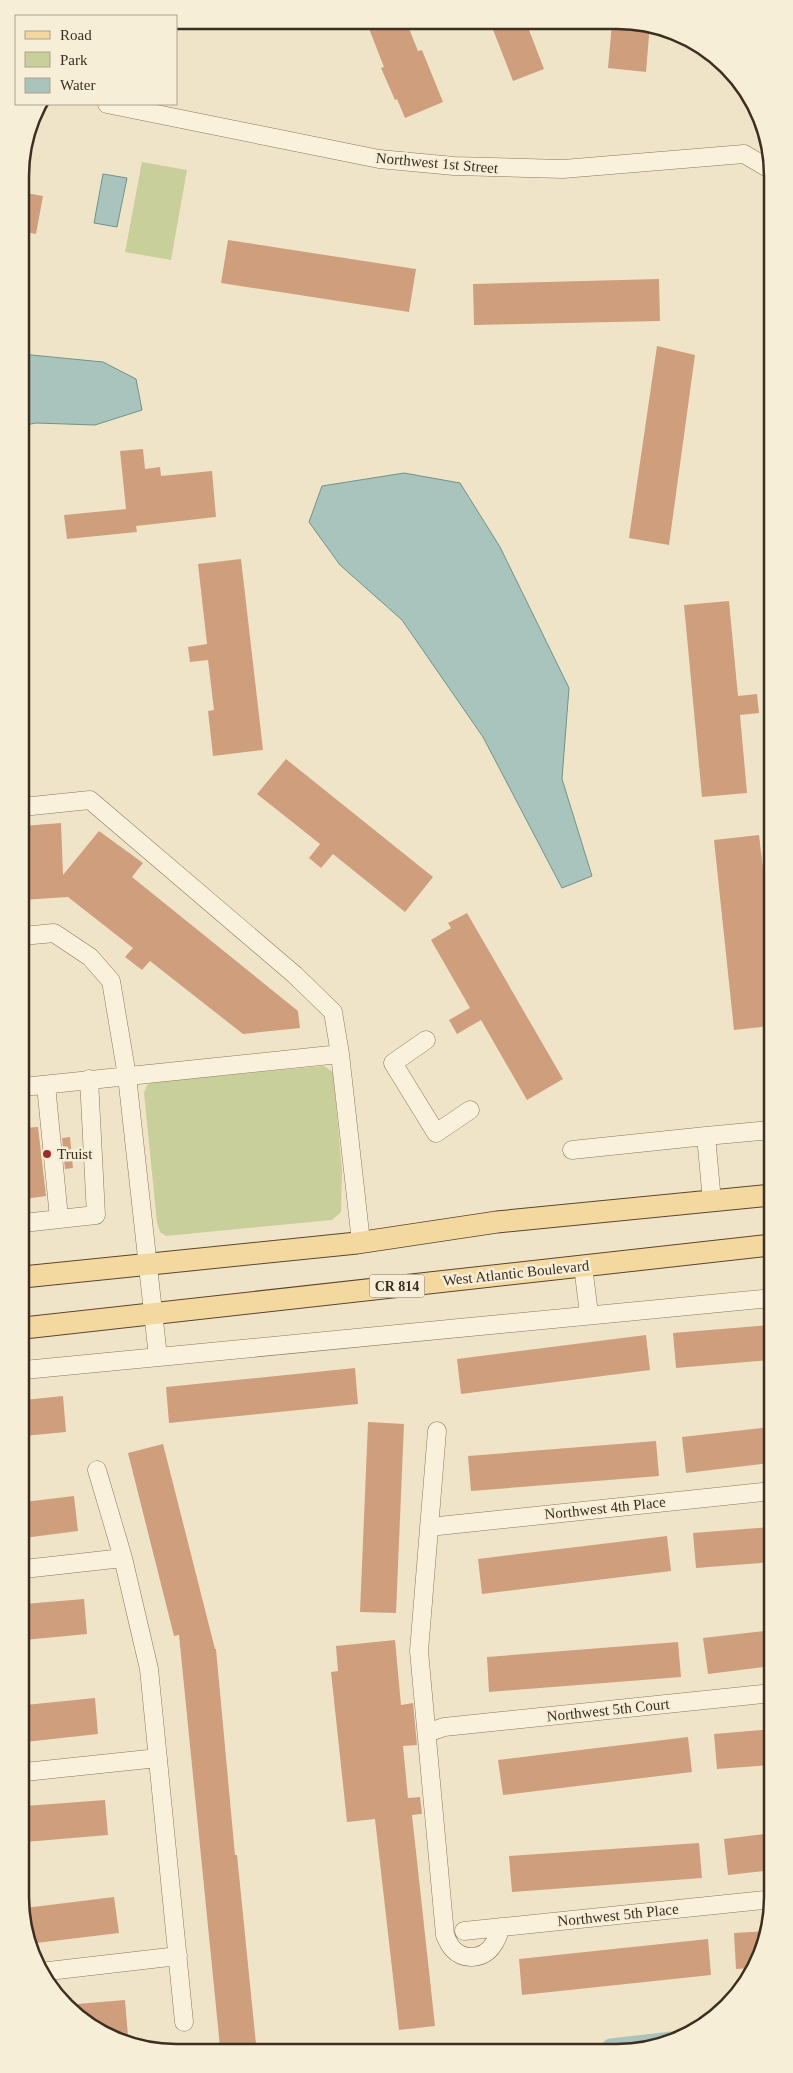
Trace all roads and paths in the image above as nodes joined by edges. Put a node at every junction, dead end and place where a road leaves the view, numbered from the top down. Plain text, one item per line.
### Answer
1 (112, 105) edge
2 (763, 165) edge
3 (29, 806) edge
4 (29, 935) edge
5 (426, 1040) dead end
6 (340, 1054) junction
7 (127, 1076) junction
8 (88, 1079) junction
9 (46, 1084) junction
10 (29, 1086) edge
11 (470, 1110) dead end
12 (764, 1131) edge
13 (706, 1136) junction
14 (572, 1150) dead end
15 (764, 1196) edge
16 (712, 1201) junction
17 (58, 1218) junction
18 (29, 1222) edge
19 (361, 1242) dead end
20 (764, 1246) edge
21 (148, 1264) junction
22 (582, 1266) junction
23 (29, 1275) edge
24 (764, 1299) edge
25 (154, 1314) junction
26 (589, 1314) junction
27 (29, 1327) edge
28 (158, 1357) junction
29 (29, 1370) edge
30 (437, 1430) dead end
31 (97, 1470) dead end
32 (764, 1492) edge
33 (434, 1526) junction
34 (121, 1559) junction
35 (29, 1568) edge
36 (764, 1694) edge
37 (427, 1733) junction
38 (158, 1758) junction
39 (29, 1772) edge
40 (764, 1900) edge
41 (501, 1927) junction
42 (464, 1931) dead end
43 (178, 1956) junction
44 (49, 1971) edge
45 (184, 2022) dead end

1 - 2 street, Northwest 1st Street
3 - 6 street
4 - 7 street
5 - 11 street
6 - 7 street
6 - 19 street
7 - 8 street
7 - 21 street
8 - 9 street
8 - 17 street
9 - 10 street
9 - 17 street
12 - 13 street
13 - 14 street
13 - 16 street
15 - 16 main road
16 - 21 main road
17 - 18 street
20 - 22 main road, West Atlantic Boulevard / CR 814
21 - 23 main road
21 - 25 street
22 - 25 main road, West Atlantic Boulevard / CR 814
22 - 26 street
24 - 26 street
25 - 27 main road, West Atlantic Boulevard / CR 814
25 - 28 street
26 - 28 street
28 - 29 street
30 - 33 street
31 - 34 street
32 - 33 street, Northwest 4th Place
33 - 37 street
34 - 35 street
34 - 38 street
36 - 37 street, Northwest 5th Court
37 - 41 street
38 - 39 street
38 - 43 street
40 - 41 street, Northwest 5th Place
41 - 42 street, Northwest 5th Place
43 - 44 street
43 - 45 street

